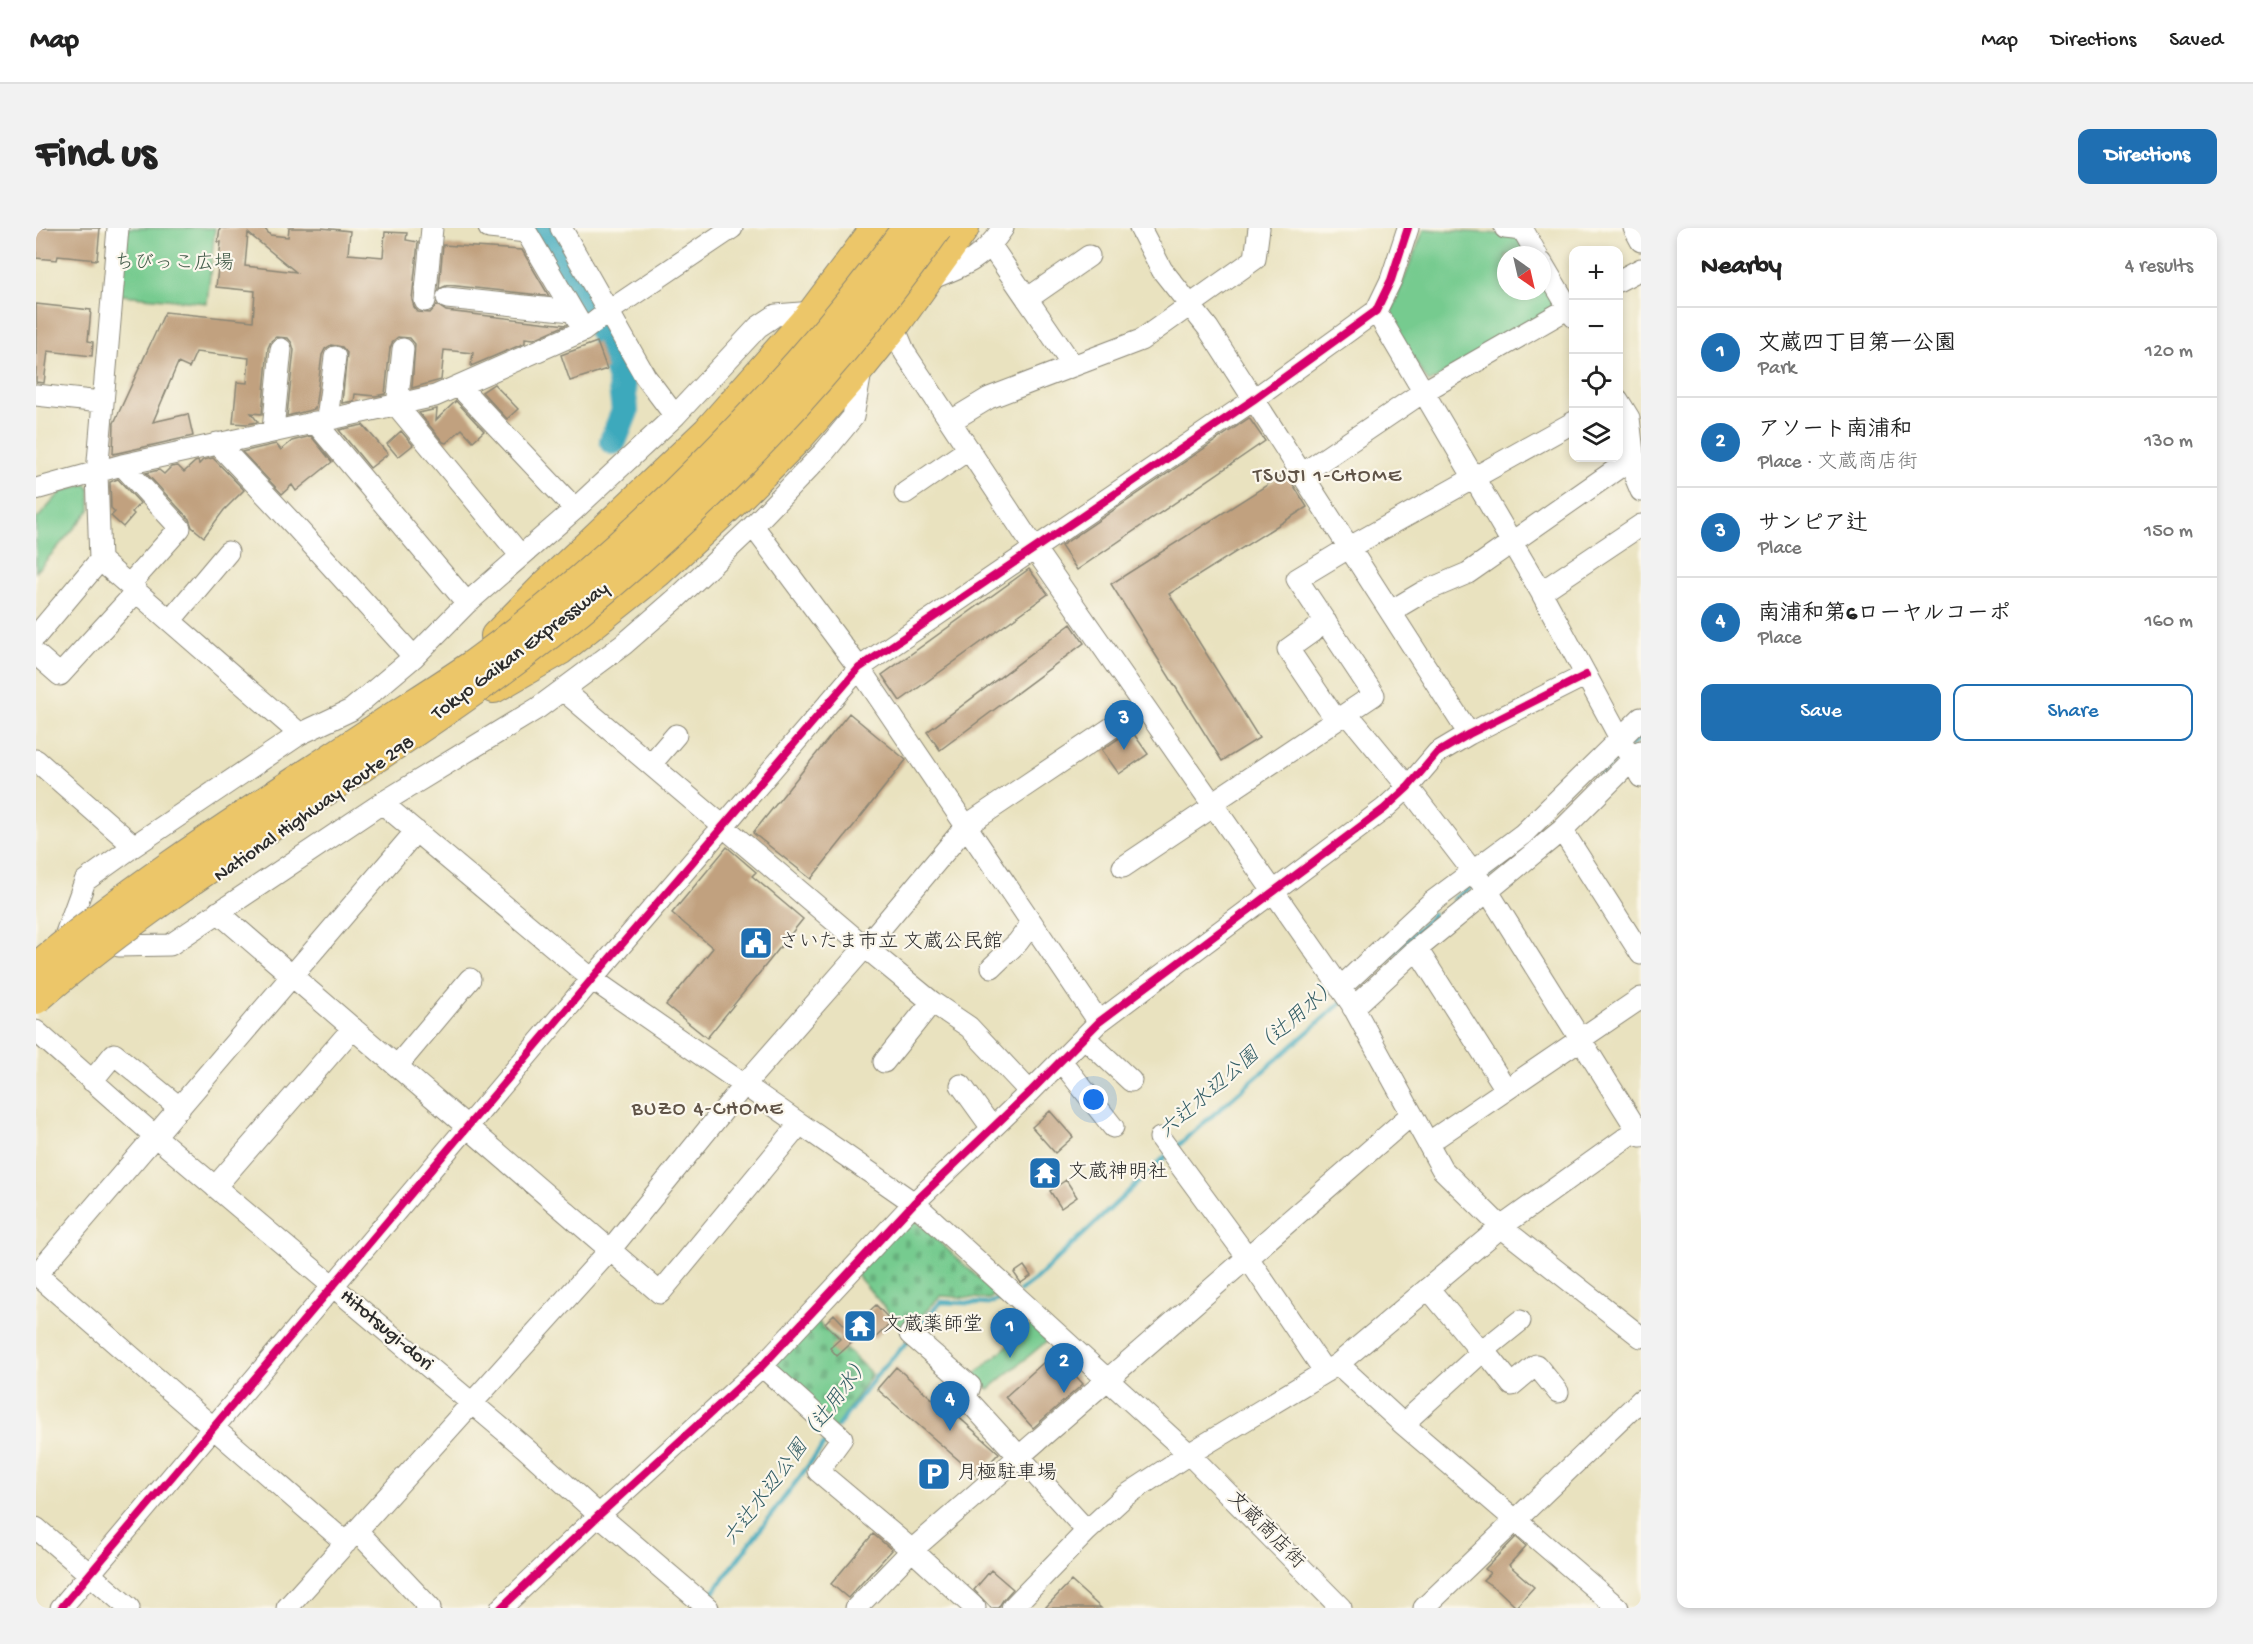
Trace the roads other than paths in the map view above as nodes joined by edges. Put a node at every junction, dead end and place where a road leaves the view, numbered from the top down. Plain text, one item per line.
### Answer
1 (118, 228) edge
2 (432, 228) edge
3 (489, 228) edge
4 (561, 228) edge
5 (732, 228) edge
6 (907, 228) edge
7 (937, 228) edge
8 (964, 228) edge
9 (1003, 228) edge
10 (1140, 228) edge
11 (1259, 228) edge
12 (1408, 228) edge
13 (1504, 228) edge
14 (1634, 228) edge
15 (525, 230) edge
16 (863, 235) edge
17 (1641, 241) edge
18 (991, 246) junction
19 (1532, 246) edge
20 (1089, 255) dead end
21 (1641, 269) edge
22 (1551, 277) edge
23 (1623, 278) edge
24 (924, 281) junction
25 (447, 298) dead end
26 (1027, 299) junction
27 (425, 301) dead end
28 (1190, 305) junction
29 (1569, 305) edge
30 (572, 310) junction
31 (609, 310) junction
32 (1376, 311) junction
33 (813, 312) junction
34 (1569, 312) edge
35 (894, 326) junction
36 (583, 331) junction
37 (281, 349) dead end
38 (404, 349) dead end
39 (334, 357) dead end
40 (862, 366) junction
41 (1073, 366) junction
42 (459, 386) junction
43 (1423, 392) junction
44 (36, 395) edge
45 (1253, 400) junction
46 (101, 402) junction
47 (397, 406) junction
48 (1623, 408) edge
49 (675, 416) junction
50 (321, 420) junction
51 (951, 421) junction
52 (1569, 425) edge
53 (273, 430) junction
54 (217, 443) junction
55 (969, 448) junction
56 (1634, 457) junction
57 (122, 465) junction
58 (97, 473) junction
59 (1302, 474) junction
60 (1473, 478) junction
61 (36, 489) edge
62 (1641, 491) edge
63 (905, 493) dead end
64 (575, 509) junction
65 (1641, 525) edge
66 (753, 526) junction
67 (1512, 543) junction
68 (1350, 546) junction
69 (641, 548) dead end
70 (1034, 548) junction
71 (228, 552) dead end
72 (521, 556) junction
73 (100, 560) junction
74 (133, 588) junction
75 (1541, 592) junction
76 (466, 603) junction
77 (1391, 611) junction
78 (170, 621) junction
79 (1326, 622) junction
80 (36, 636) edge
81 (36, 654) edge
82 (414, 657) junction
83 (860, 668) junction
84 (1586, 675) junction
85 (563, 690) junction
86 (456, 697) junction
87 (1144, 705) junction
88 (1342, 717) junction
89 (1641, 718) edge
90 (300, 734) junction
91 (1468, 734) junction
92 (676, 735) dead end
93 (1631, 754) edge
94 (36, 760) edge
95 (651, 764) junction
96 (1408, 787) junction
97 (382, 803) junction
98 (1213, 805) junction
99 (967, 825) junction
100 (723, 826) junction
101 (1562, 830) junction
102 (416, 831) junction
103 (134, 846) junction
104 (1123, 867) dead end
105 (1480, 880) junction
106 (1274, 892) junction
107 (218, 912) junction
108 (1032, 923) junction
109 (119, 946) junction
110 (865, 947) junction
111 (1416, 949) junction
112 (60, 950) junction
113 (1641, 954) edge
114 (992, 967) dead end
115 (36, 968) edge
116 (293, 976) junction
117 (470, 979) dead end
118 (592, 979) junction
119 (1347, 998) junction
120 (1641, 998) edge
121 (36, 999) edge
122 (932, 1002) junction
123 (36, 1013) edge
124 (1099, 1022) junction
125 (353, 1028) junction
126 (36, 1031) edge
127 (1084, 1037) junction
128 (1580, 1038) junction
129 (1061, 1061) junction
130 (884, 1062) dead end
131 (398, 1066) junction
132 (92, 1081) junction
133 (1131, 1081) dead end
134 (744, 1085) junction
135 (961, 1085) dead end
136 (1506, 1089) junction
137 (1030, 1092) junction
138 (180, 1108) junction
139 (1412, 1114) junction
140 (800, 1124) junction
141 (1113, 1127) dead end
142 (468, 1128) junction
143 (992, 1128) junction
144 (1640, 1131) edge
145 (156, 1137) junction
146 (1160, 1138) dead end
147 (1428, 1143) junction
148 (215, 1187) junction
149 (914, 1203) junction
150 (1501, 1227) junction
151 (610, 1250) junction
152 (1248, 1258) junction
153 (36, 1274) edge
154 (333, 1286) junction
155 (1428, 1288) junction
156 (1520, 1321) dead end
157 (910, 1334) dead end
158 (1641, 1337) edge
159 (1482, 1351) junction
160 (762, 1366) junction
161 (1331, 1368) junction
162 (1108, 1380) junction
163 (1558, 1392) dead end
164 (1641, 1400) edge
165 (471, 1402) junction
166 (1403, 1424) junction
167 (212, 1429) junction
168 (1189, 1454) junction
169 (1019, 1457) junction
170 (599, 1515) junction
171 (1515, 1519) junction
172 (36, 1528) edge
173 (1087, 1531) junction
174 (351, 1537) junction
175 (912, 1550) junction
176 (90, 1574) junction
177 (1319, 1600) edge
178 (61, 1608) edge
179 (129, 1608) edge
180 (287, 1608) edge
181 (430, 1608) edge
182 (501, 1608) edge
183 (708, 1608) edge
184 (856, 1608) edge
185 (975, 1608) edge
186 (1012, 1608) edge
187 (1341, 1608) edge
188 (1424, 1608) edge
189 (1618, 1608) edge

1 - 46 street
2 - 27 street
3 - 15 street
4 - 31 street
5 - 31 street
6 - 115 highway, Tokyo Gaikan Expressway, bridge
7 - 121 highway, Tokyo Gaikan Expressway, bridge
8 - 24 highway
9 - 18 street
10 - 28 street
11 - 28 street
12 - 32 street
13 - 19 street
14 - 17 street
15 - 30 street
16 - 33 highway
16 - 35 street
18 - 24 street
18 - 26 street
20 - 26 street
21 - 23 street
22 - 29 street
24 - 35 highway
25 - 30 street
26 - 41 street
28 - 41 street
28 - 45 street
30 - 36 street
31 - 36 street
31 - 49 street
32 - 43 street
32 - 45 street
33 - 49 street
33 - 86 highway
34 - 43 street
35 - 40 highway
35 - 51 street
36 - 42 street
37 - 53 street
38 - 47 street
39 - 50 street
40 - 66 street
40 - 86 highway
41 - 51 street
42 - 47 street
42 - 64 street
43 - 59 street
43 - 60 street
44 - 46 street
45 - 59 street
45 - 70 street
46 - 58 street
47 - 50 street
47 - 72 street
48 - 56 street
49 - 64 street
50 - 53 street
50 - 76 street
51 - 55 street
52 - 60 street
53 - 54 street
54 - 57 street
54 - 82 street
55 - 63 street
55 - 70 street
56 - 62 street
56 - 67 street
57 - 58 street
57 - 74 street
58 - 61 street
58 - 73 street
59 - 68 street
60 - 67 street
60 - 68 street
64 - 72 street
65 - 75 street
66 - 83 street
66 - 85 street
67 - 75 street
67 - 77 street
68 - 77 street
68 - 79 street
69 - 86 highway, National Highway Route 298
70 - 83 street
70 - 87 street
71 - 78 street
72 - 76 street
73 - 74 street
73 - 80 street
74 - 78 street
74 - 81 street
75 - 84 street
76 - 82 street
77 - 91 street
78 - 90 street
79 - 88 street
79 - 88 street
82 - 90 street
83 - 99 street
83 - 100 street
84 - 91 street
84 - 93 street
85 - 95 street
85 - 97 street
86 - 109 highway, National Highway Route 298
86 - 112 highway, National Highway Route 298
87 - 98 street
87 - 99 street
88 - 96 street
88 - 98 street
89 - 93 street
90 - 103 street
91 - 96 street
92 - 95 street
93 - 101 street
93 - 105 street
94 - 103 street
95 - 100 street
96 - 105 street
96 - 106 street
97 - 102 street, 文蔵商店街
97 - 107 street
98 - 104 street
98 - 106 street
99 - 108 street
99 - 110 street
100 - 110 street
100 - 118 street
101 - 105 street
101 - 113 street
102 - 116 street
102 - 118 street, 文蔵商店街
103 - 112 street
105 - 111 street
105 - 119 street
105 - 128 street
106 - 119 street
106 - 124 street
107 - 109 street
107 - 116 street
108 - 114 street
108 - 124 street
109 - 123 highway, National Highway Route 298
110 - 122 street
110 - 134 street
111 - 119 street
111 - 136 street
112 - 115 highway, National Highway Route 298
116 - 125 street
116 - 138 street
117 - 131 street
118 - 134 street, 文蔵商店街
118 - 142 street
119 - 139 street
120 - 128 street
122 - 130 street
122 - 137 street
124 - 127 street
125 - 131 street
125 - 148 street
126 - 132 street, Hitotsugi-dori
127 - 129 street
127 - 133 street
128 - 136 street
128 - 144 street
129 - 137 street
129 - 141 street
131 - 142 street
132 - 138 street
132 - 145 street, Hitotsugi-dori
134 - 140 street, 文蔵商店街
134 - 151 street
135 - 143 street
136 - 147 street
137 - 143 street
138 - 145 street
139 - 147 street
139 - 152 street
140 - 149 street, 文蔵商店街
140 - 151 street
142 - 151 street
142 - 154 street
143 - 149 street
144 - 150 street
145 - 148 street, Hitotsugi-dori
145 - 153 street
146 - 152 street
147 - 150 street
148 - 154 street, Hitotsugi-dori
149 - 160 street
149 - 162 street, 文蔵商店街
150 - 155 street
150 - 158 street
151 - 165 street
152 - 161 street
152 - 162 street
153 - 167 street
154 - 165 street, Hitotsugi-dori
154 - 167 street
155 - 159 street
155 - 161 street
156 - 159 street
157 - 169 street
159 - 163 street
159 - 166 street
160 - 170 street
160 - 175 street
161 - 166 street
161 - 168 street
162 - 168 street, 文蔵商店街
162 - 169 street
164 - 171 street
165 - 170 street, Hitotsugi-dori
165 - 174 street
166 - 171 street
167 - 174 street
167 - 176 street
168 - 173 street
168 - 177 street, 文蔵商店街
169 - 173 street
169 - 175 street
170 - 182 street
170 - 183 street, Hitotsugi-dori
171 - 188 street
171 - 189 street
172 - 176 street
173 - 186 street
174 - 180 street
174 - 181 street
175 - 184 street
175 - 185 street
176 - 178 street
176 - 179 street
177 - 187 street, 文蔵商店街

